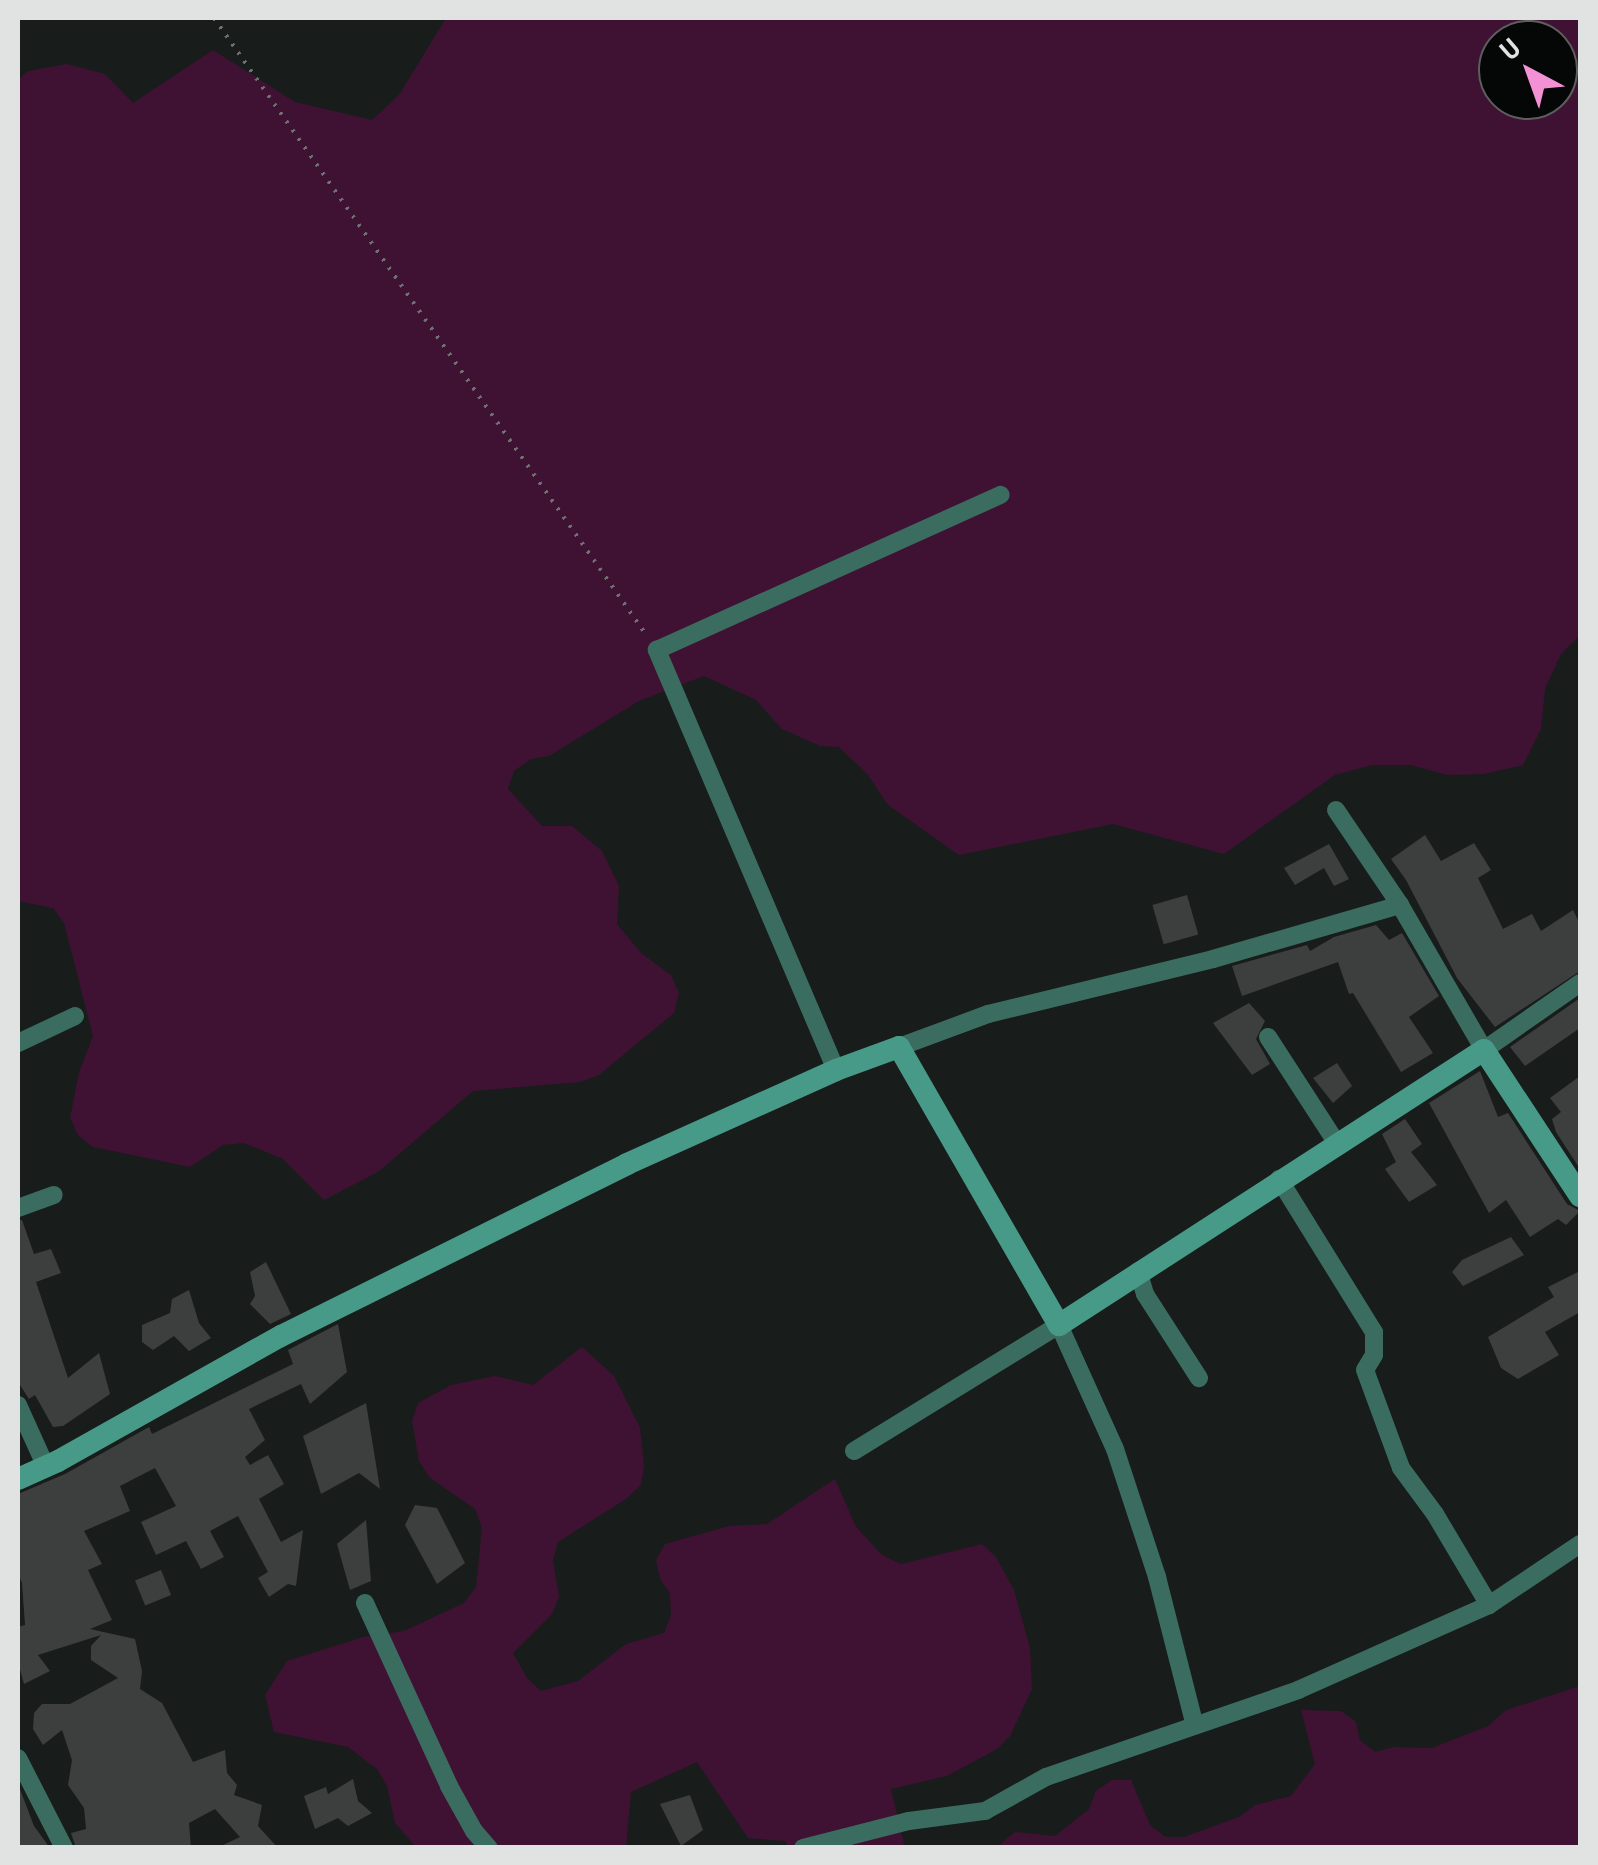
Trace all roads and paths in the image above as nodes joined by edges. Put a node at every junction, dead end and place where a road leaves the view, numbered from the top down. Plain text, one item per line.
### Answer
1 (214, 18) edge
2 (1001, 495) dead end
3 (657, 650) junction
4 (1336, 810) dead end
5 (1400, 905) junction
6 (1580, 983) edge
7 (75, 1016) dead end
8 (1268, 1037) dead end
9 (18, 1043) edge
10 (899, 1047) junction
11 (1484, 1050) junction
12 (836, 1070) junction
13 (1336, 1142) junction
14 (1280, 1180) junction
15 (54, 1195) dead end
16 (1580, 1196) edge
17 (18, 1208) edge
18 (1138, 1271) junction
19 (1059, 1325) junction
20 (1199, 1378) dead end
21 (18, 1404) edge
22 (854, 1451) dead end
23 (46, 1467) junction
24 (18, 1479) edge
25 (1580, 1544) edge
26 (365, 1604) dead end
27 (1489, 1605) junction
28 (1194, 1722) junction
29 (18, 1758) edge
30 (64, 1848) edge
31 (488, 1848) edge
32 (803, 1848) edge

1 - 3 path
2 - 3 street
3 - 12 street
4 - 5 street
5 - 10 street
5 - 11 street
6 - 11 street
7 - 9 street
8 - 13 street
10 - 12 street
10 - 19 street
11 - 13 street
11 - 16 street
12 - 23 street
13 - 14 street
14 - 18 street
14 - 27 street
15 - 17 street
18 - 19 street
18 - 20 street
19 - 22 street
19 - 28 street
21 - 23 street
23 - 24 street
25 - 27 street
26 - 31 street
27 - 28 street
28 - 32 street
29 - 30 street

